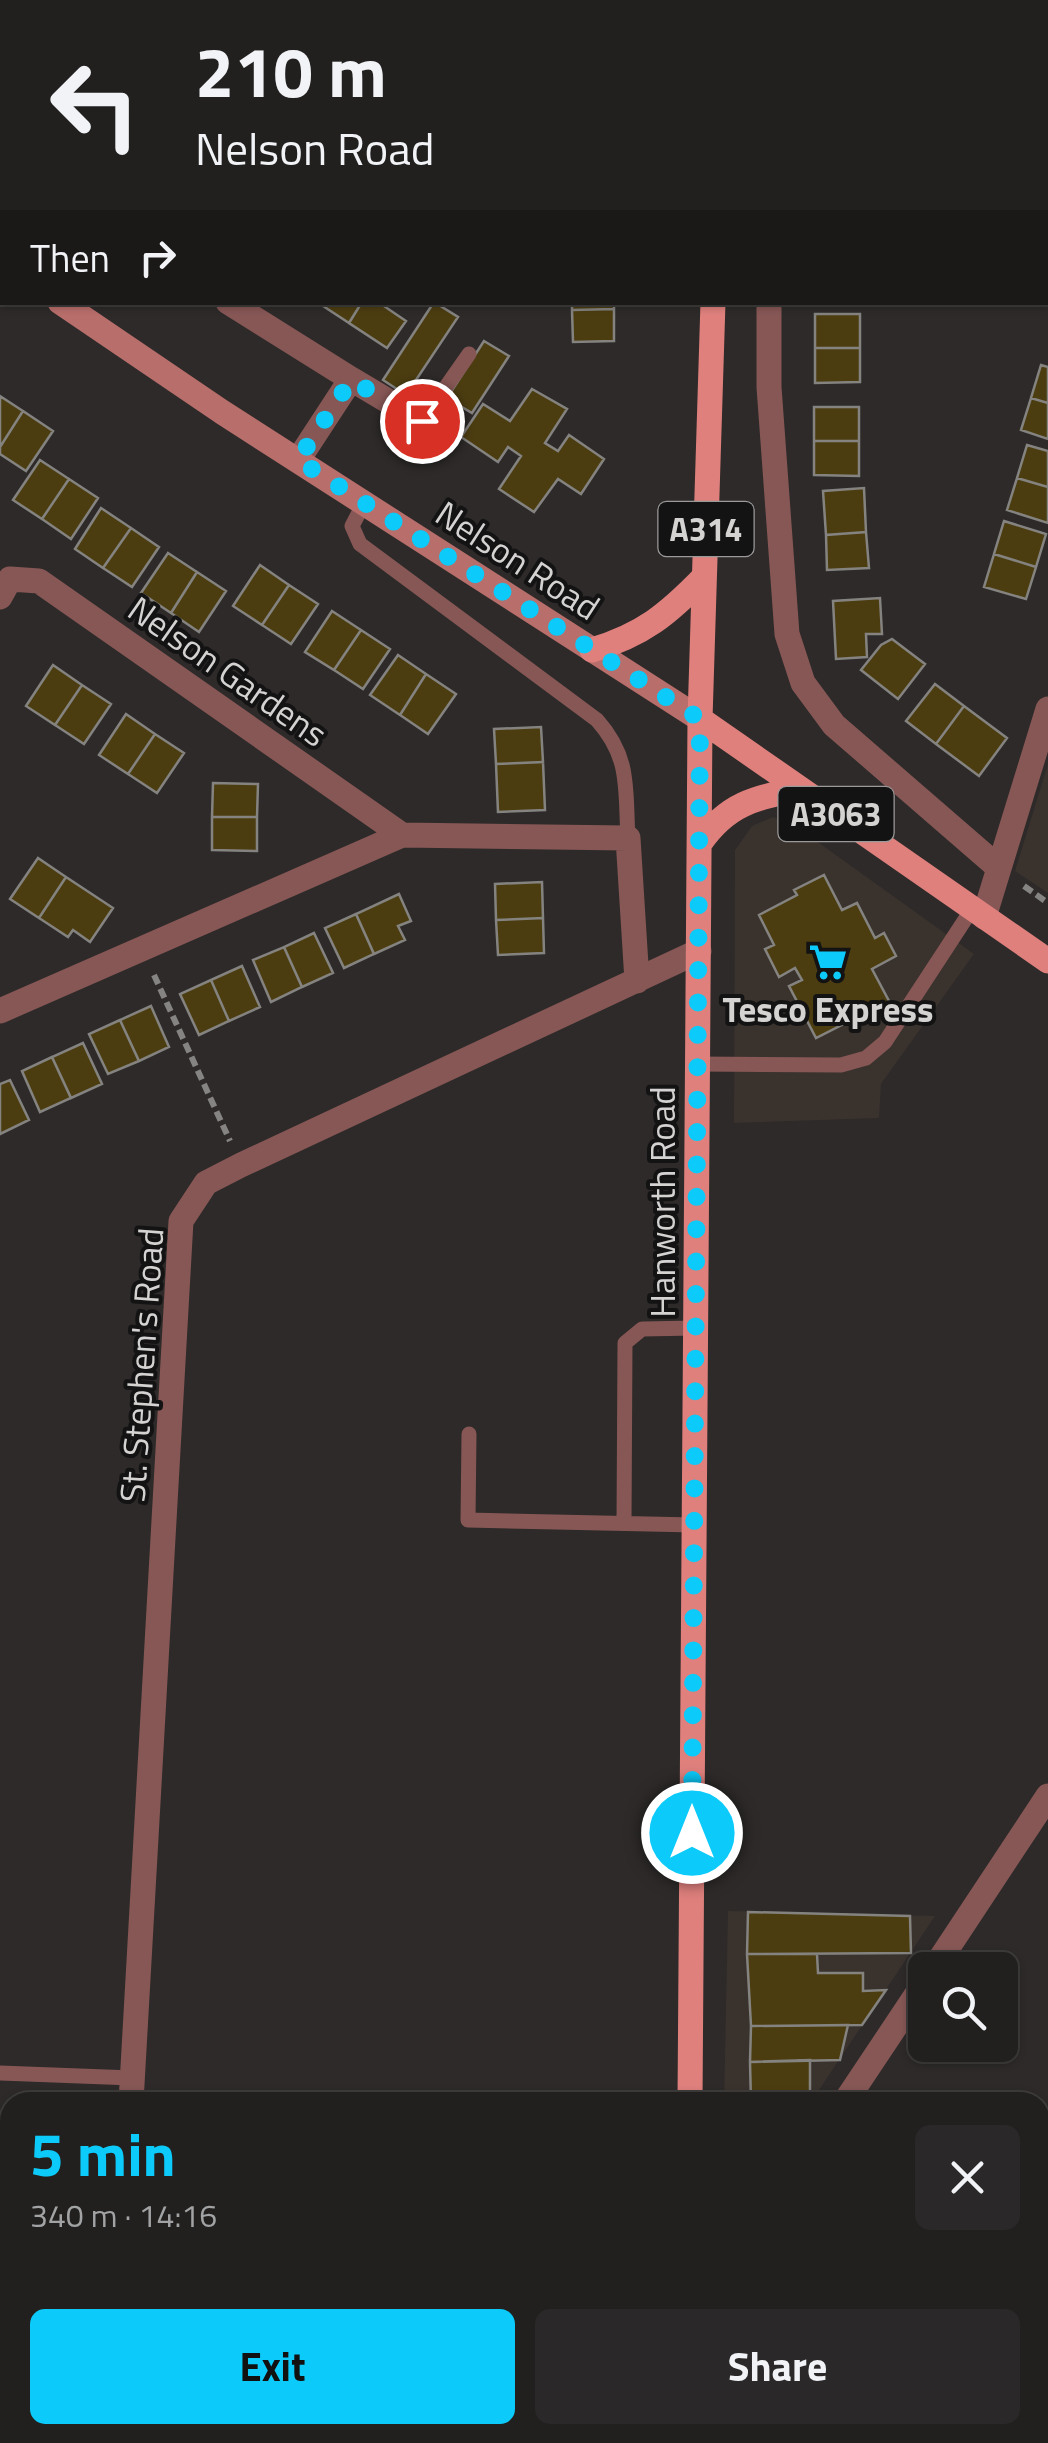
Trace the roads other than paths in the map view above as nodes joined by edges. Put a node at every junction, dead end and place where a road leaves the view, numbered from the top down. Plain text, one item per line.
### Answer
1 (64, 305) edge
2 (233, 305) edge
3 (713, 305) edge
4 (769, 305) edge
5 (469, 354) dead end
6 (351, 380) junction
7 (429, 425) joint
8 (298, 460) junction
9 (364, 503) junction
10 (3, 577) edge
11 (704, 577) junction
12 (592, 650) junction
13 (1048, 709) edge
14 (700, 719) junction
15 (800, 789) junction
16 (402, 834) junction
17 (628, 838) junction
18 (700, 843) junction
19 (998, 868) junction
20 (978, 913) junction
21 (699, 950) junction
22 (1048, 961) edge
23 (637, 981) junction
24 (0, 1011) edge
25 (698, 1064) junction
26 (696, 1328) junction
27 (469, 1434) dead end
28 (624, 1523) junction
29 (695, 1525) junction
30 (1048, 1796) edge
31 (945, 1952) edge
32 (908, 2008) edge
33 (0, 2073) edge
34 (132, 2090) edge
35 (690, 2092) edge
36 (852, 2092) edge

1 - 8 main road, Nelson Road
2 - 6 street
3 - 11 main road, Hanworth Road / A314
4 - 19 street
5 - 7 lane
6 - 7 street
6 - 8 street
8 - 9 main road, Nelson Road
9 - 12 main road, Nelson Road
9 - 17 lane
10 - 16 street, Nelson Gardens
11 - 12 main road
11 - 14 main road, Hanworth Road / A314
12 - 14 main road, Nelson Road
13 - 19 street
14 - 15 main road, A3063
14 - 18 main road, Hanworth Road / A314
15 - 18 main road
15 - 20 main road, A3063
16 - 17 street
16 - 24 street
17 - 23 street
18 - 21 main road, Hanworth Road / A314
19 - 20 street
20 - 22 main road, A3063
20 - 25 lane
21 - 23 street, St. Stephen's Road
21 - 25 main road, Hanworth Road / A314
23 - 34 street, St. Stephen's Road
25 - 26 main road, Hanworth Road / A314
26 - 28 lane
26 - 29 main road, Hanworth Road / A314
27 - 28 lane
28 - 29 lane
29 - 35 main road, Hanworth Road / A314
30 - 31 street
32 - 36 street
33 - 34 lane

